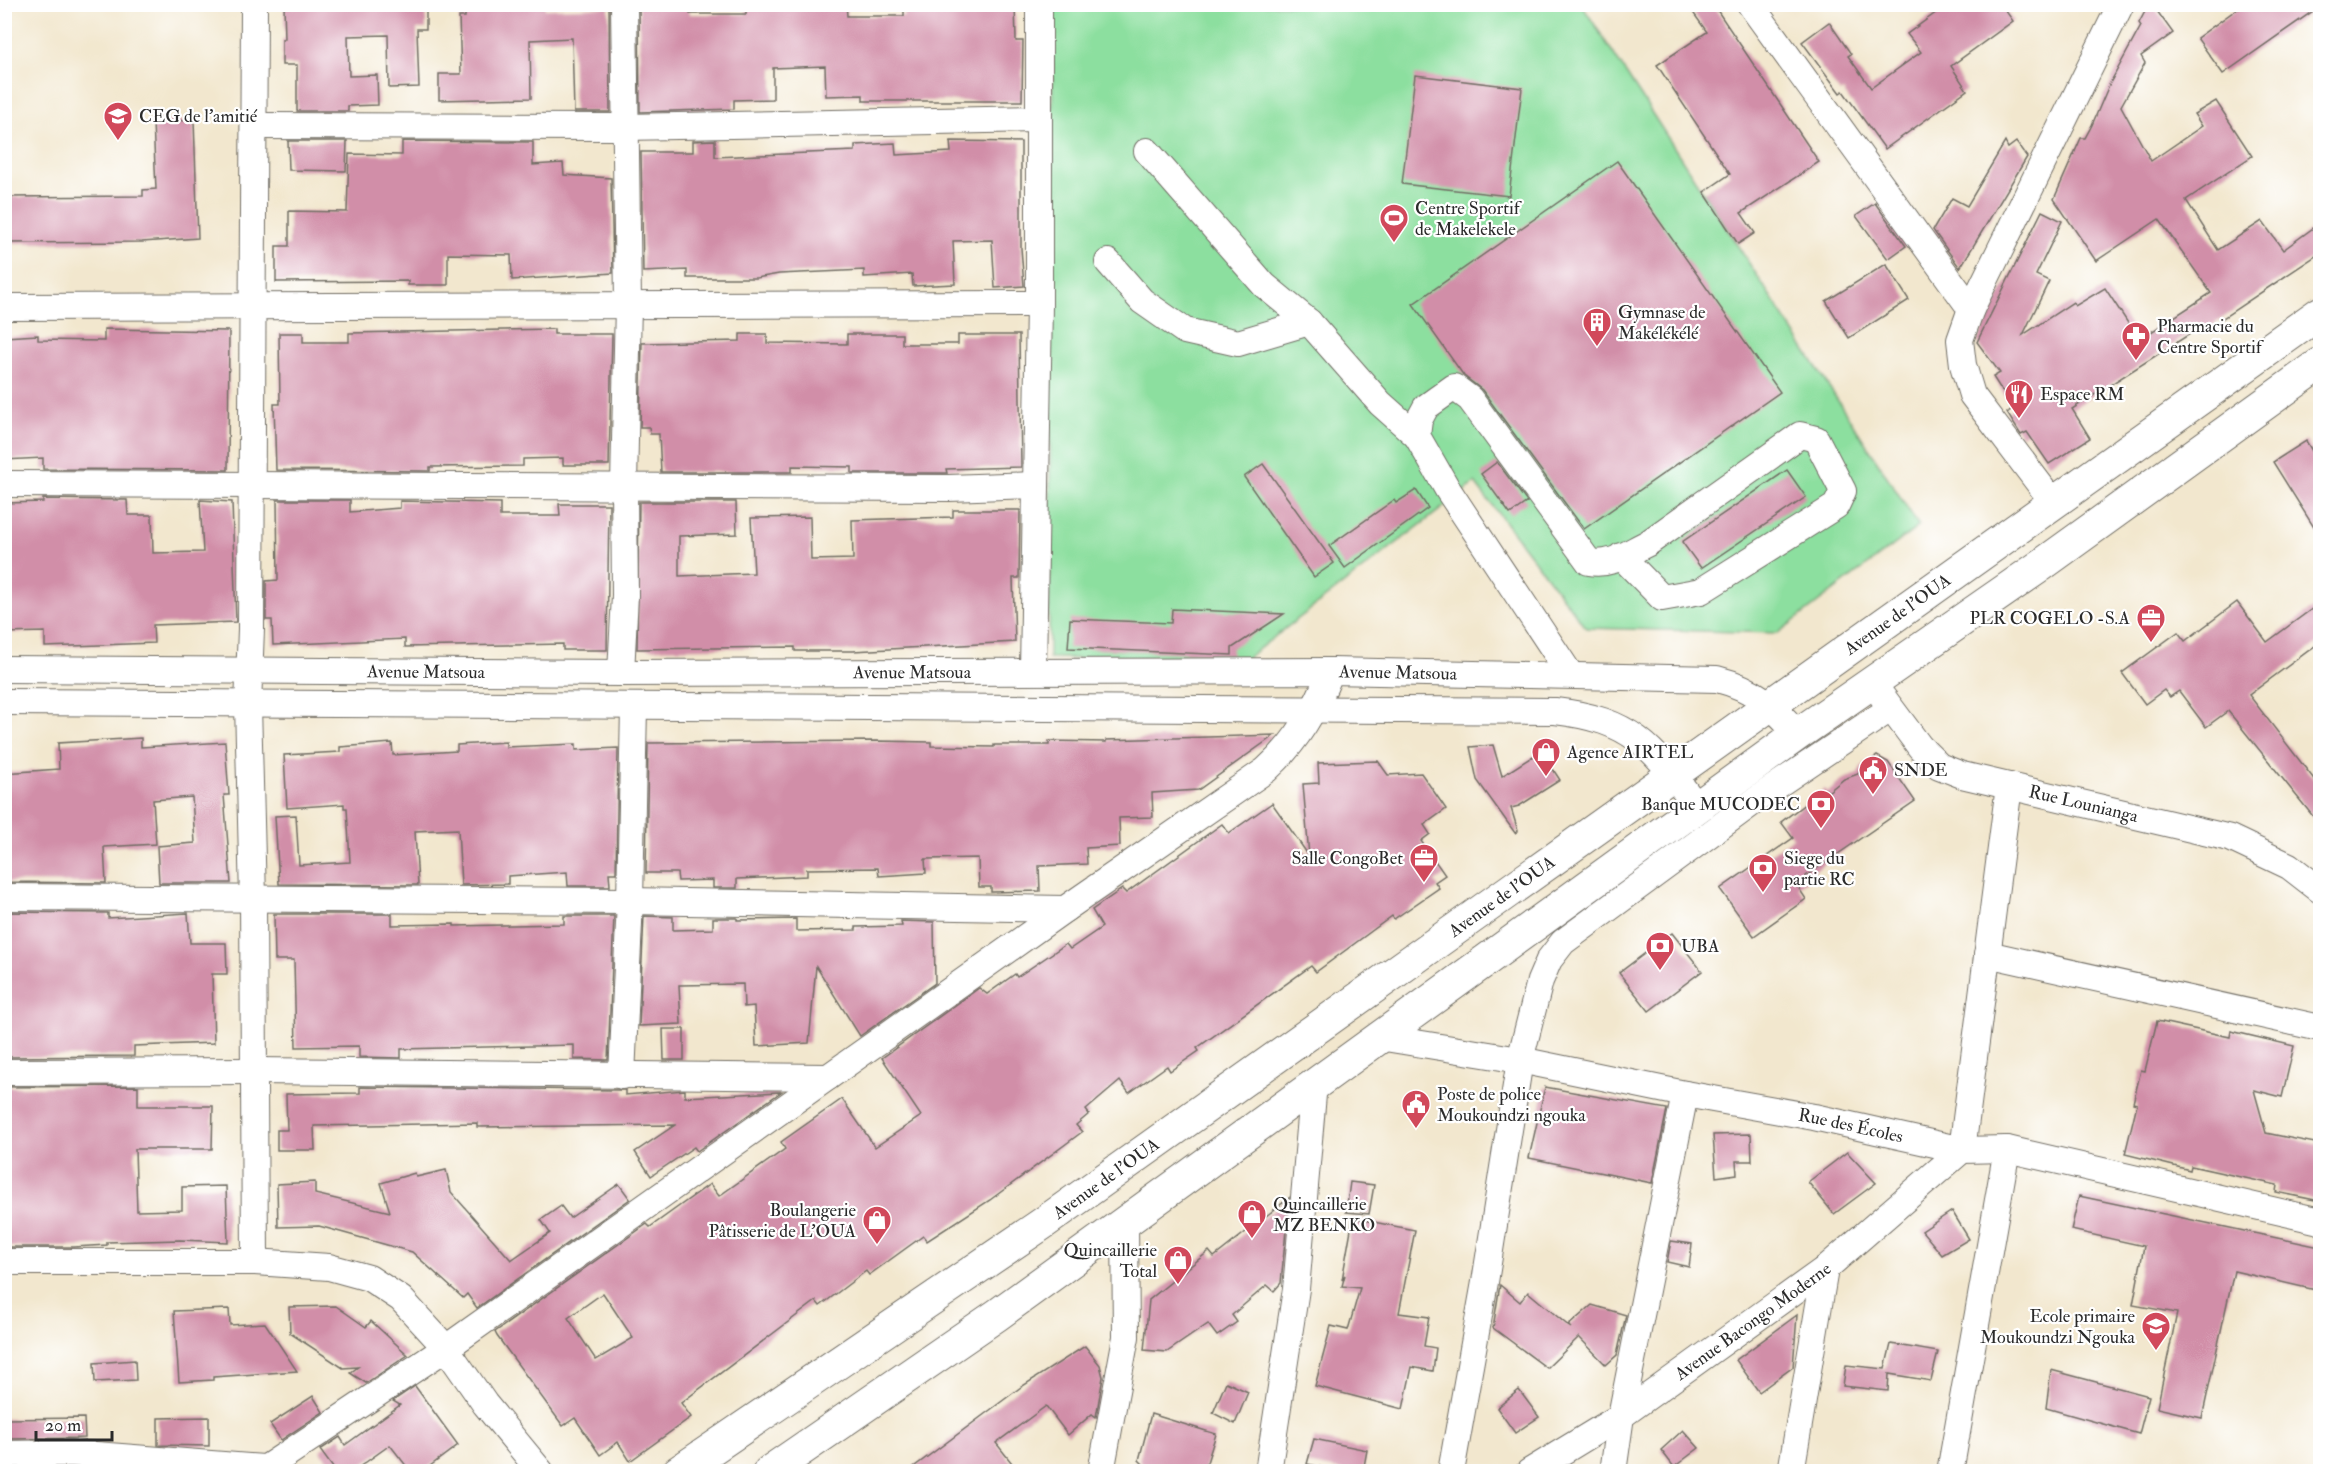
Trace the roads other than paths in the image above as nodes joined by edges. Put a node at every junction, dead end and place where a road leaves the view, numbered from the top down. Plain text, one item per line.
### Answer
1 (254, 4) edge
2 (624, 4) edge
3 (1039, 4) edge
4 (1750, 4) edge
5 (2121, 4) edge
6 (1037, 119) junction
7 (254, 126) junction
8 (624, 127) junction
9 (1147, 151) dead end
10 (1108, 261) dead end
11 (628, 303) junction
12 (1039, 304) junction
13 (253, 305) junction
14 (4, 307) edge
15 (1971, 309) junction
16 (2320, 313) edge
17 (1310, 322) junction
18 (2320, 364) edge
19 (1417, 435) junction
20 (4, 484) edge
21 (251, 485) junction
22 (624, 485) junction
23 (1035, 485) junction
24 (2053, 502) junction
25 (1622, 556) junction
26 (4, 669) edge
27 (1033, 671) junction
28 (1331, 671) junction
29 (250, 673) junction
30 (621, 673) junction
31 (1570, 674) junction
32 (1874, 683) junction
33 (4, 702) edge
34 (1770, 703) junction
35 (248, 705) junction
36 (634, 707) junction
37 (1316, 709) junction
38 (1890, 709) junction
39 (1798, 734) junction
40 (1673, 776) junction
41 (1759, 781) junction
42 (2008, 786) junction
43 (1698, 808) junction
44 (2320, 890) edge
45 (4, 897) edge
46 (254, 898) junction
47 (630, 901) junction
48 (1065, 909) junction
49 (1554, 930) junction
50 (1987, 954) junction
51 (2320, 1028) edge
52 (1379, 1037) junction
53 (1520, 1060) junction
54 (255, 1071) junction
55 (4, 1072) edge
56 (622, 1076) junction
57 (828, 1077) junction
58 (1314, 1083) junction
59 (1684, 1094) junction
60 (1962, 1149) junction
61 (2007, 1149) junction
62 (1125, 1220) junction
63 (2320, 1221) edge
64 (4, 1262) edge
65 (255, 1262) junction
66 (1825, 1269) junction
67 (446, 1348) junction
68 (1620, 1416) junction
69 (4, 1454) edge
70 (262, 1470) edge
71 (541, 1472) edge
72 (678, 1472) edge
73 (769, 1472) edge
74 (1101, 1472) edge
75 (1268, 1472) edge
76 (1451, 1472) edge
77 (1529, 1472) edge
78 (1613, 1472) edge
79 (1791, 1472) edge
80 (1950, 1472) edge

1 - 7 street
2 - 8 street
3 - 6 street
4 - 15 street
5 - 15 street
6 - 8 street
6 - 12 street
7 - 8 street
7 - 13 street
8 - 11 street
9 - 17 street
10 - 17 street
11 - 12 street
11 - 13 street
11 - 22 street
12 - 23 street
13 - 14 street
13 - 21 street
15 - 24 street
16 - 24 main road, Avenue de l'OUA
17 - 19 street
18 - 32 main road
19 - 25 street
19 - 31 street
20 - 21 street
21 - 22 street
21 - 29 street
22 - 23 street
22 - 30 street
23 - 27 street
24 - 34 main road, Avenue de l'OUA
25 - 25 street
26 - 29 street, Avenue Matsoua
27 - 28 street, Avenue Matsoua
27 - 30 street, Avenue Matsoua
28 - 31 street, Avenue Matsoua
28 - 37 street
29 - 30 street, Avenue Matsoua
29 - 35 street
31 - 34 street, Avenue Matsoua
32 - 38 street, Rue Lounianga
32 - 39 main road
33 - 35 street, Avenue Matsoua
34 - 39 street, Avenue Matsoua
34 - 40 main road, Avenue de l'OUA
35 - 36 street, Avenue Matsoua
35 - 46 street
36 - 37 street, Avenue Matsoua
36 - 47 street
37 - 40 street, Avenue Matsoua
37 - 48 street
38 - 41 street
38 - 42 street, Rue Lounianga
39 - 41 main road
40 - 43 street, Avenue Matsoua
40 - 72 main road, Avenue de l'OUA
41 - 43 main road
41 - 49 street
42 - 44 street, Rue Lounianga
42 - 50 street
43 - 49 main road
45 - 46 street
46 - 47 street
46 - 54 street
47 - 48 street
47 - 56 street
48 - 57 street
49 - 52 main road
49 - 53 street
50 - 51 street
50 - 60 street
52 - 53 street, Rue des Écoles
52 - 58 main road
53 - 59 street, Rue des Écoles
53 - 76 street
54 - 55 street
54 - 56 street
54 - 65 street
56 - 57 street
57 - 67 street
58 - 62 main road
58 - 75 street
59 - 60 street, Rue des Écoles
59 - 68 street
60 - 61 street, Rue des Écoles
60 - 66 street, Avenue Bacongo Moderne
61 - 63 street, Rue des Écoles
61 - 80 street
62 - 73 main road
62 - 74 street
64 - 65 street
65 - 67 street
66 - 68 street, Avenue Bacongo Moderne
66 - 79 street
67 - 70 street
67 - 71 street
68 - 77 street, Avenue Bacongo Moderne
68 - 78 street
69 - 70 street

